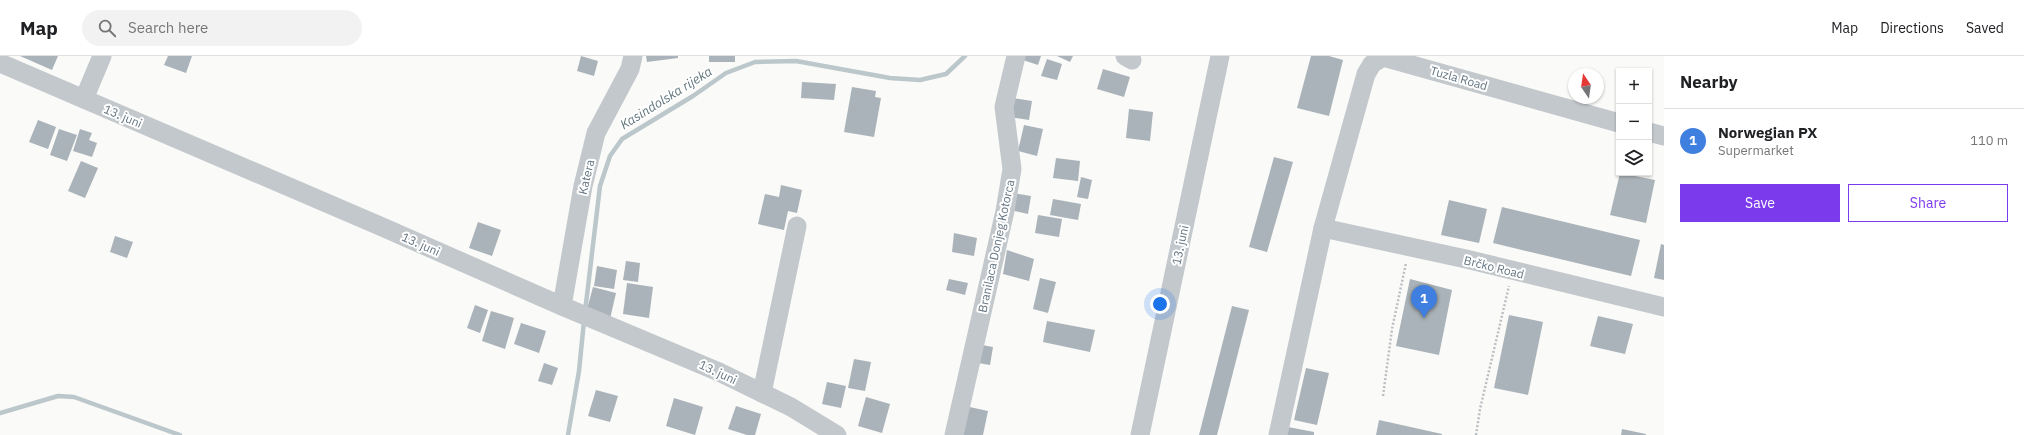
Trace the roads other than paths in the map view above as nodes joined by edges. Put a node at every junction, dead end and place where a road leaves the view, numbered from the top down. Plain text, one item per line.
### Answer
1 (102, 56) edge
2 (633, 56) edge
3 (1016, 56) edge
4 (1220, 56) edge
5 (0, 62) edge
6 (84, 99) junction
7 (1616, 122) edge
8 (1652, 133) edge
9 (1664, 136) edge
10 (797, 226) dead end
11 (1323, 228) junction
12 (1664, 307) edge
13 (569, 309) junction
14 (762, 393) junction
15 (837, 435) edge
16 (954, 435) edge
17 (1140, 435) edge
18 (1278, 435) edge

1 - 6 street
2 - 13 street, Katera
3 - 16 street, Branilaca Donjeg Kotorca
4 - 17 street, 13. juni
5 - 6 street, 13. juni
6 - 13 street, 13. juni
7 - 11 street, Tuzla Road
8 - 9 street
10 - 14 street
11 - 12 street, Brčko Road
11 - 18 street
13 - 14 street, 13. juni
14 - 15 street, 13. juni

